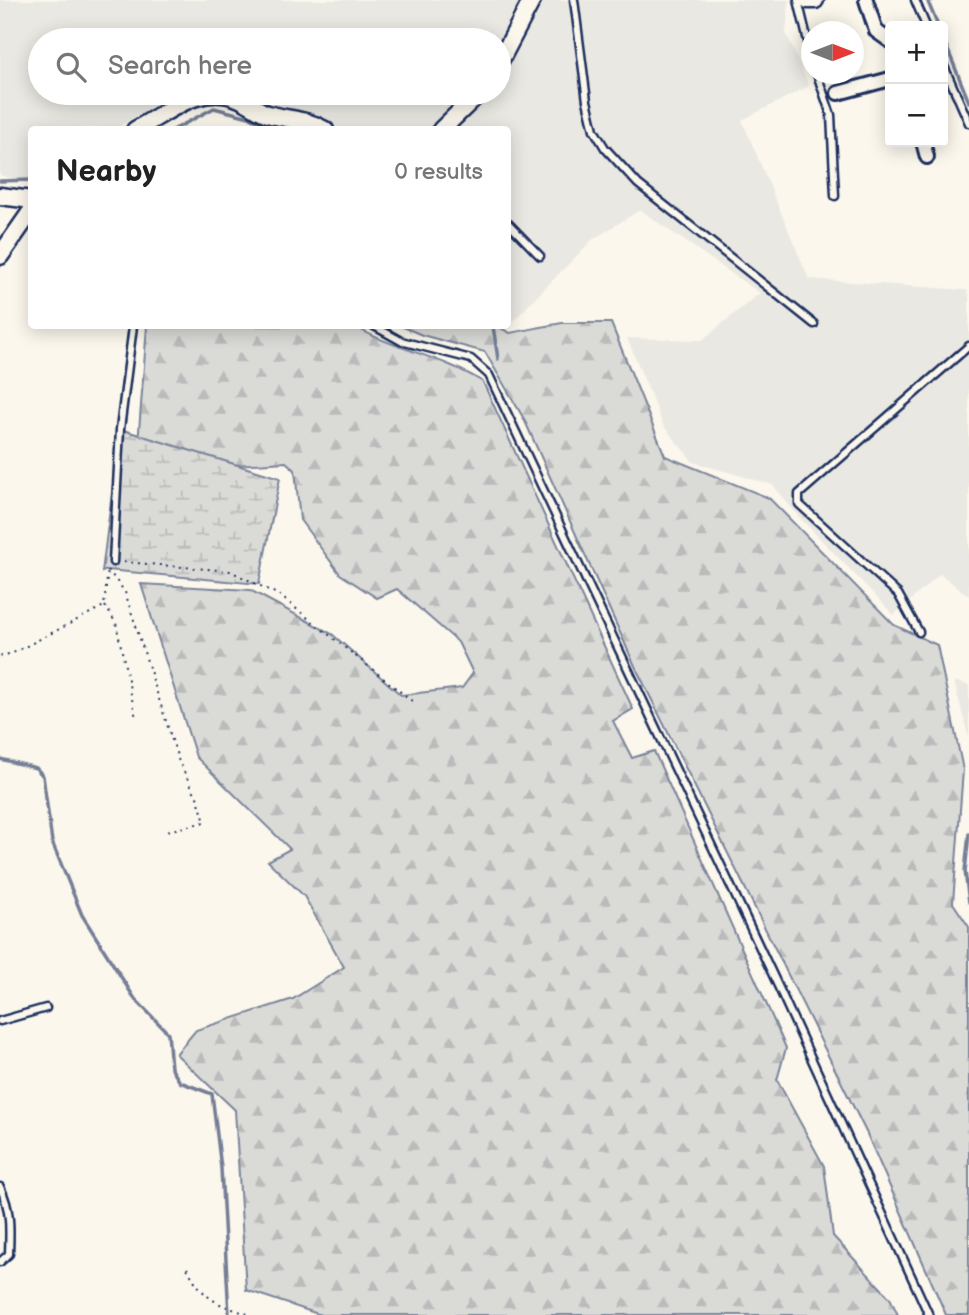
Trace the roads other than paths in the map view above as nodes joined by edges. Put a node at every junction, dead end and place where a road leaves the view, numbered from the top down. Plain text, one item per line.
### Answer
1 (532, 0) edge
2 (573, 0) edge
3 (798, 0) edge
4 (808, 0) edge
5 (815, 0) edge
6 (866, 0) edge
7 (915, 0) edge
8 (803, 21) edge
9 (924, 21) edge
10 (885, 37) edge
11 (511, 41) edge
12 (948, 75) edge
13 (885, 80) edge
14 (820, 84) edge
15 (838, 93) dead end
16 (177, 105) edge
17 (250, 105) edge
18 (466, 105) edge
19 (969, 123) edge
20 (142, 126) edge
21 (319, 126) edge
22 (444, 126) edge
23 (924, 147) edge
24 (927, 157) dead end
25 (0, 196) edge
26 (835, 196) dead end
27 (28, 200) edge
28 (28, 216) edge
29 (511, 226) edge
30 (0, 256) edge
31 (540, 256) dead end
32 (814, 324) dead end
33 (133, 329) edge
34 (379, 329) edge
35 (969, 346) edge
36 (113, 562) road end
37 (919, 632) dead end
38 (46, 1008) dead end
39 (0, 1021) edge
40 (0, 1187) edge
41 (0, 1262) edge
42 (929, 1315) edge

1 - 11 street
2 - 32 lane
3 - 8 lane
4 - 5 street
6 - 10 street
7 - 9 lane
12 - 19 lane
13 - 15 street
14 - 26 lane
16 - 20 street
17 - 21 street
18 - 22 street
23 - 24 street
25 - 27 street
28 - 30 street
29 - 31 lane
33 - 36 lane
34 - 42 lane
35 - 37 lane
38 - 39 lane
40 - 41 lane

